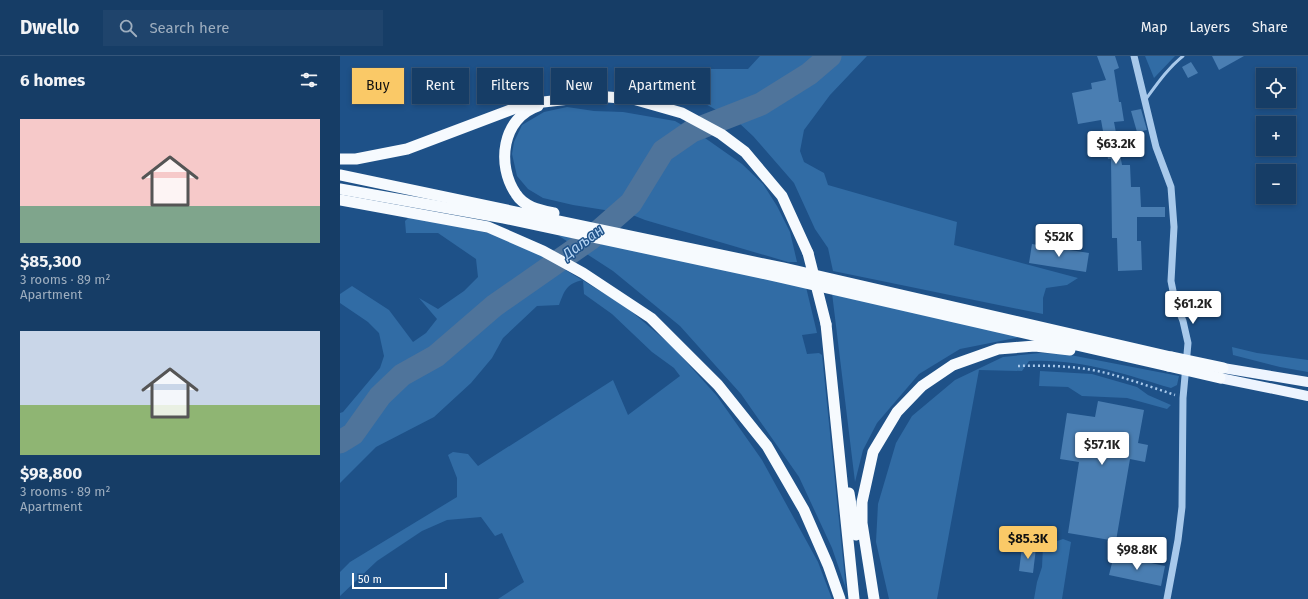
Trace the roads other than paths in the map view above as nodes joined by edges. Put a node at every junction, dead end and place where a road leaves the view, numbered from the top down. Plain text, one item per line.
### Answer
1 (1134, 56) edge
2 (1183, 56) edge
3 (607, 97) edge
4 (551, 100) edge
5 (1145, 101) junction
6 (551, 102) edge
7 (340, 159) edge
8 (340, 175) edge
9 (340, 189) edge
10 (340, 200) edge
11 (574, 225) junction
12 (630, 237) junction
13 (1169, 365) junction
14 (1222, 373) junction
15 (1308, 382) edge
16 (1308, 396) edge
17 (836, 417) junction
18 (840, 599) edge
19 (854, 599) edge
20 (866, 599) edge
21 (874, 599) edge
22 (1167, 599) edge

1 - 5 street
2 - 5 lane
3 - 17 highway, bridge
4 - 7 highway
5 - 22 street
6 - 11 highway
8 - 11 highway
9 - 11 highway
10 - 18 highway
11 - 12 highway
11 - 12 highway
12 - 13 highway
12 - 13 highway
13 - 14 highway, bridge
13 - 21 highway
14 - 15 main road
14 - 16 main road
17 - 19 highway
17 - 20 highway

